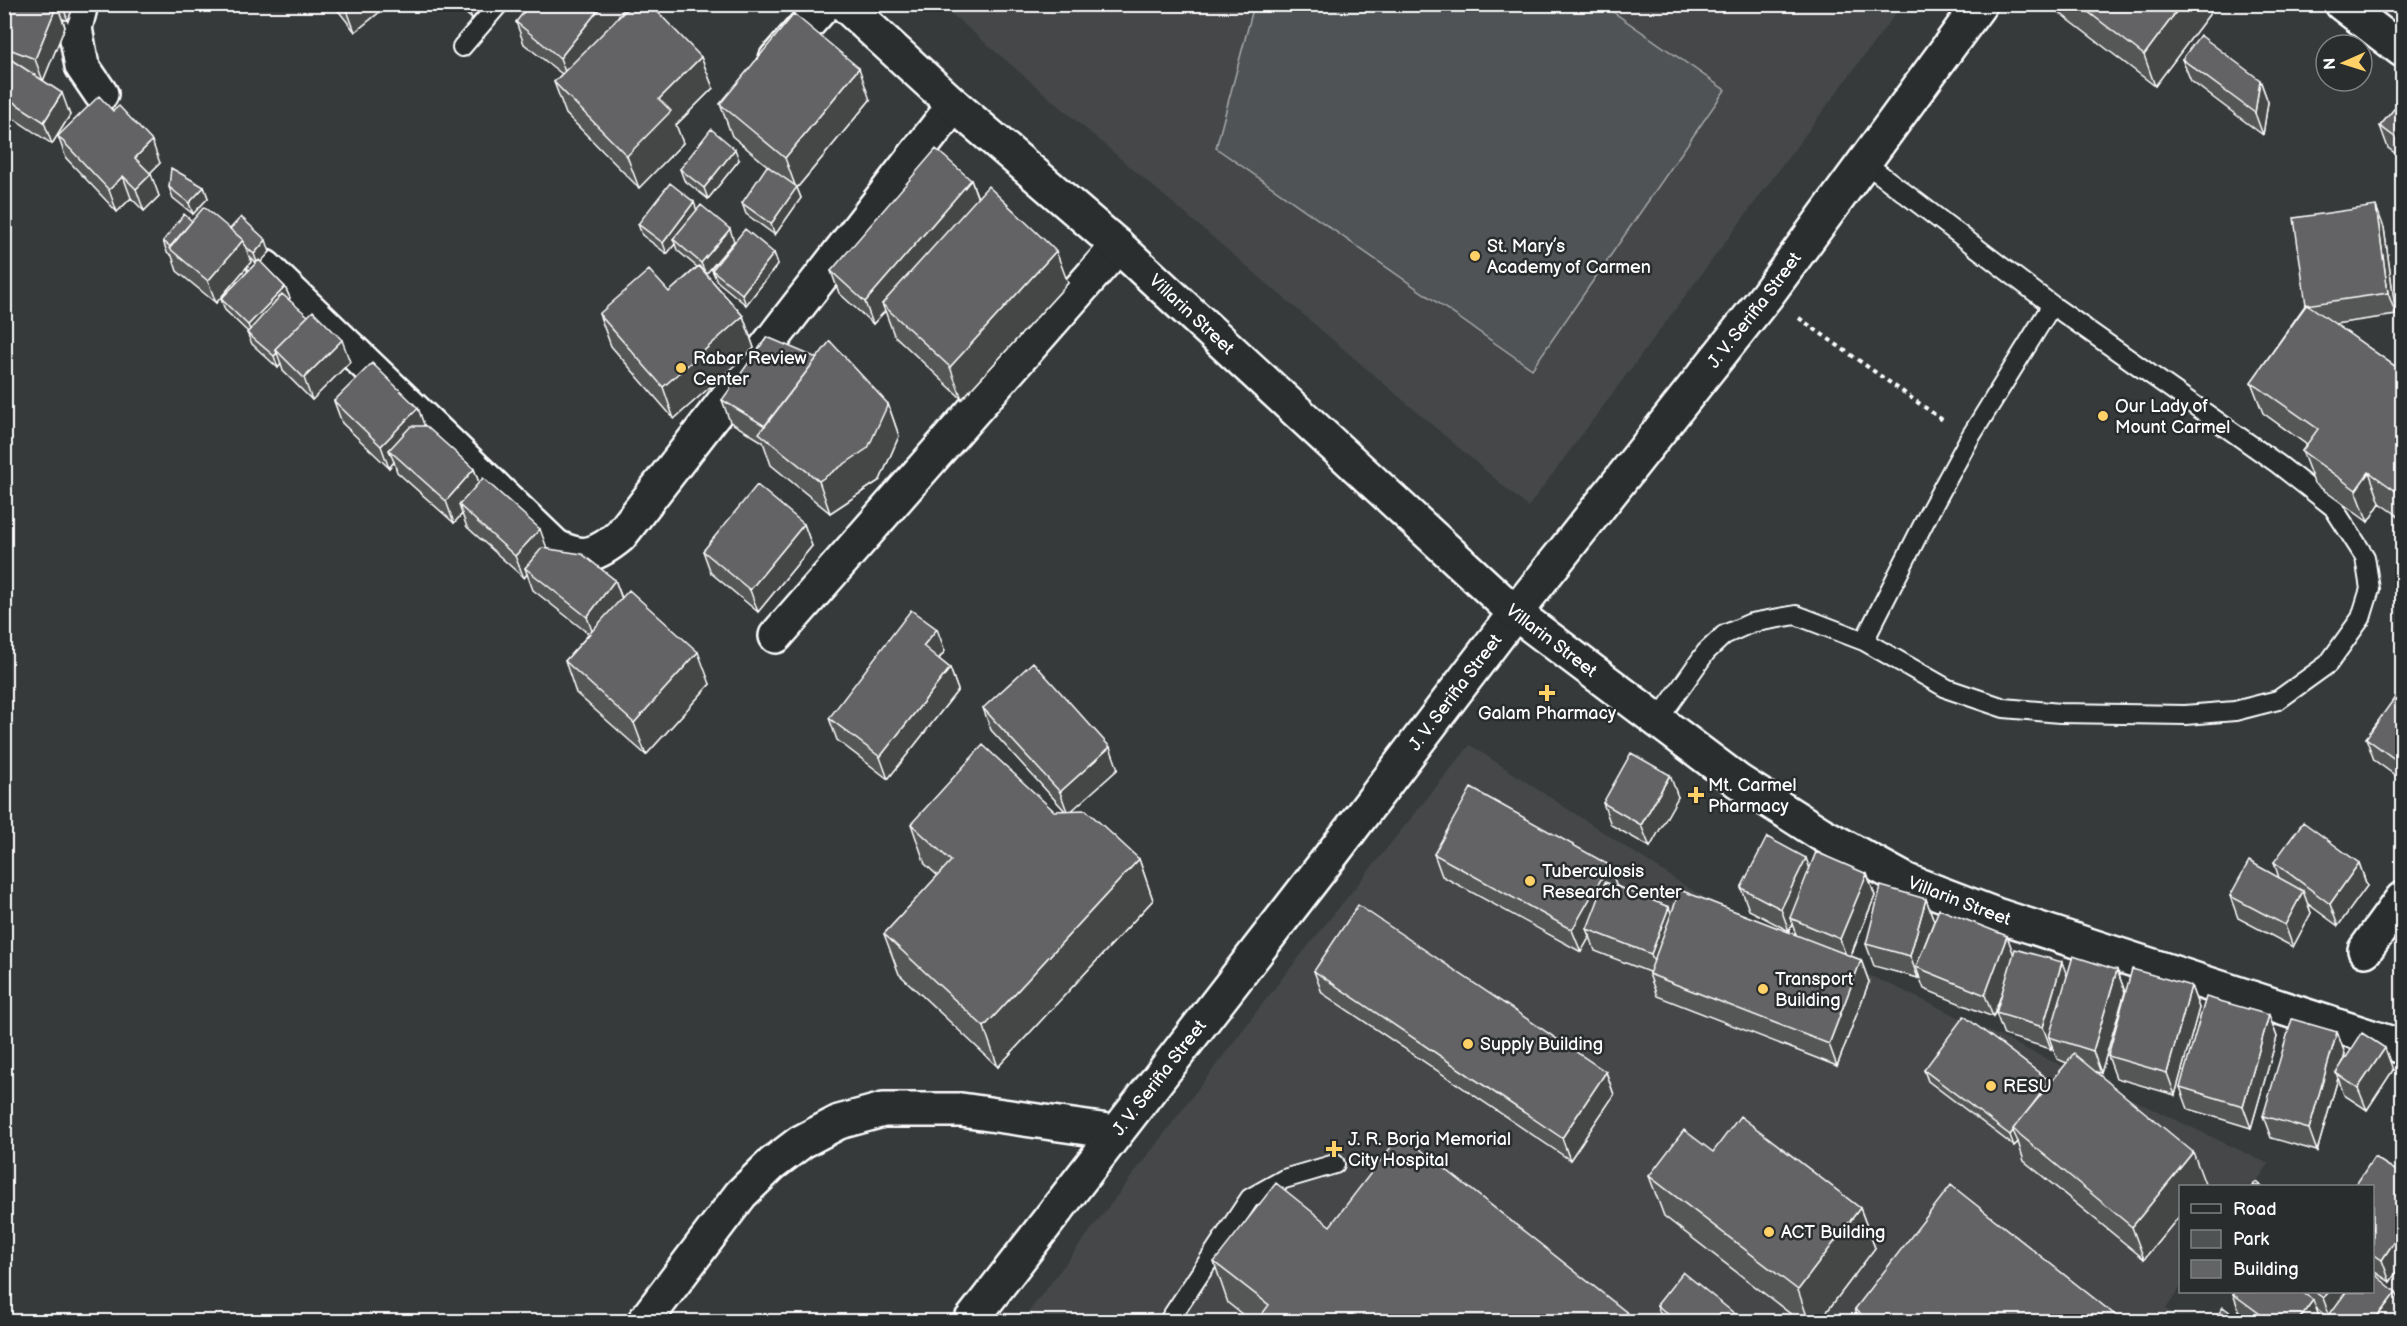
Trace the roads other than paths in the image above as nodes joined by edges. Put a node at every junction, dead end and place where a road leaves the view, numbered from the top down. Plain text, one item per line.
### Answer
1 (81, 4) edge
2 (499, 4) edge
3 (825, 4) edge
4 (844, 4) edge
5 (1980, 4) edge
6 (2342, 4) edge
7 (462, 46) dead end
8 (2403, 50) edge
9 (758, 79) edge
10 (102, 94) dead end
11 (954, 105) junction
12 (1864, 162) junction
13 (1118, 246) junction
14 (264, 267) edge
15 (2052, 305) junction
16 (1515, 613) junction
17 (776, 636) dead end
18 (1864, 641) junction
19 (1658, 720) junction
20 (2403, 899) edge
21 (2365, 950) dead end
22 (2403, 1047) edge
23 (1115, 1132) junction
24 (1335, 1164) dead end
25 (644, 1322) edge
26 (970, 1322) edge
27 (1168, 1322) edge

1 - 10 street
2 - 7 lane
3 - 9 street
4 - 11 street, Villarin Street
5 - 12 street, J. V. Seriña Street
6 - 8 street
11 - 13 street, Villarin Street
11 - 14 street
12 - 15 lane
12 - 16 street, J. V. Seriña Street
13 - 16 street, Villarin Street
13 - 17 street
15 - 18 lane
15 - 18 lane
16 - 19 street, Villarin Street
16 - 23 street, J. V. Seriña Street
18 - 19 lane
19 - 22 street, Villarin Street
20 - 21 street
23 - 25 street
23 - 26 street, J. V. Seriña Street
24 - 27 lane

